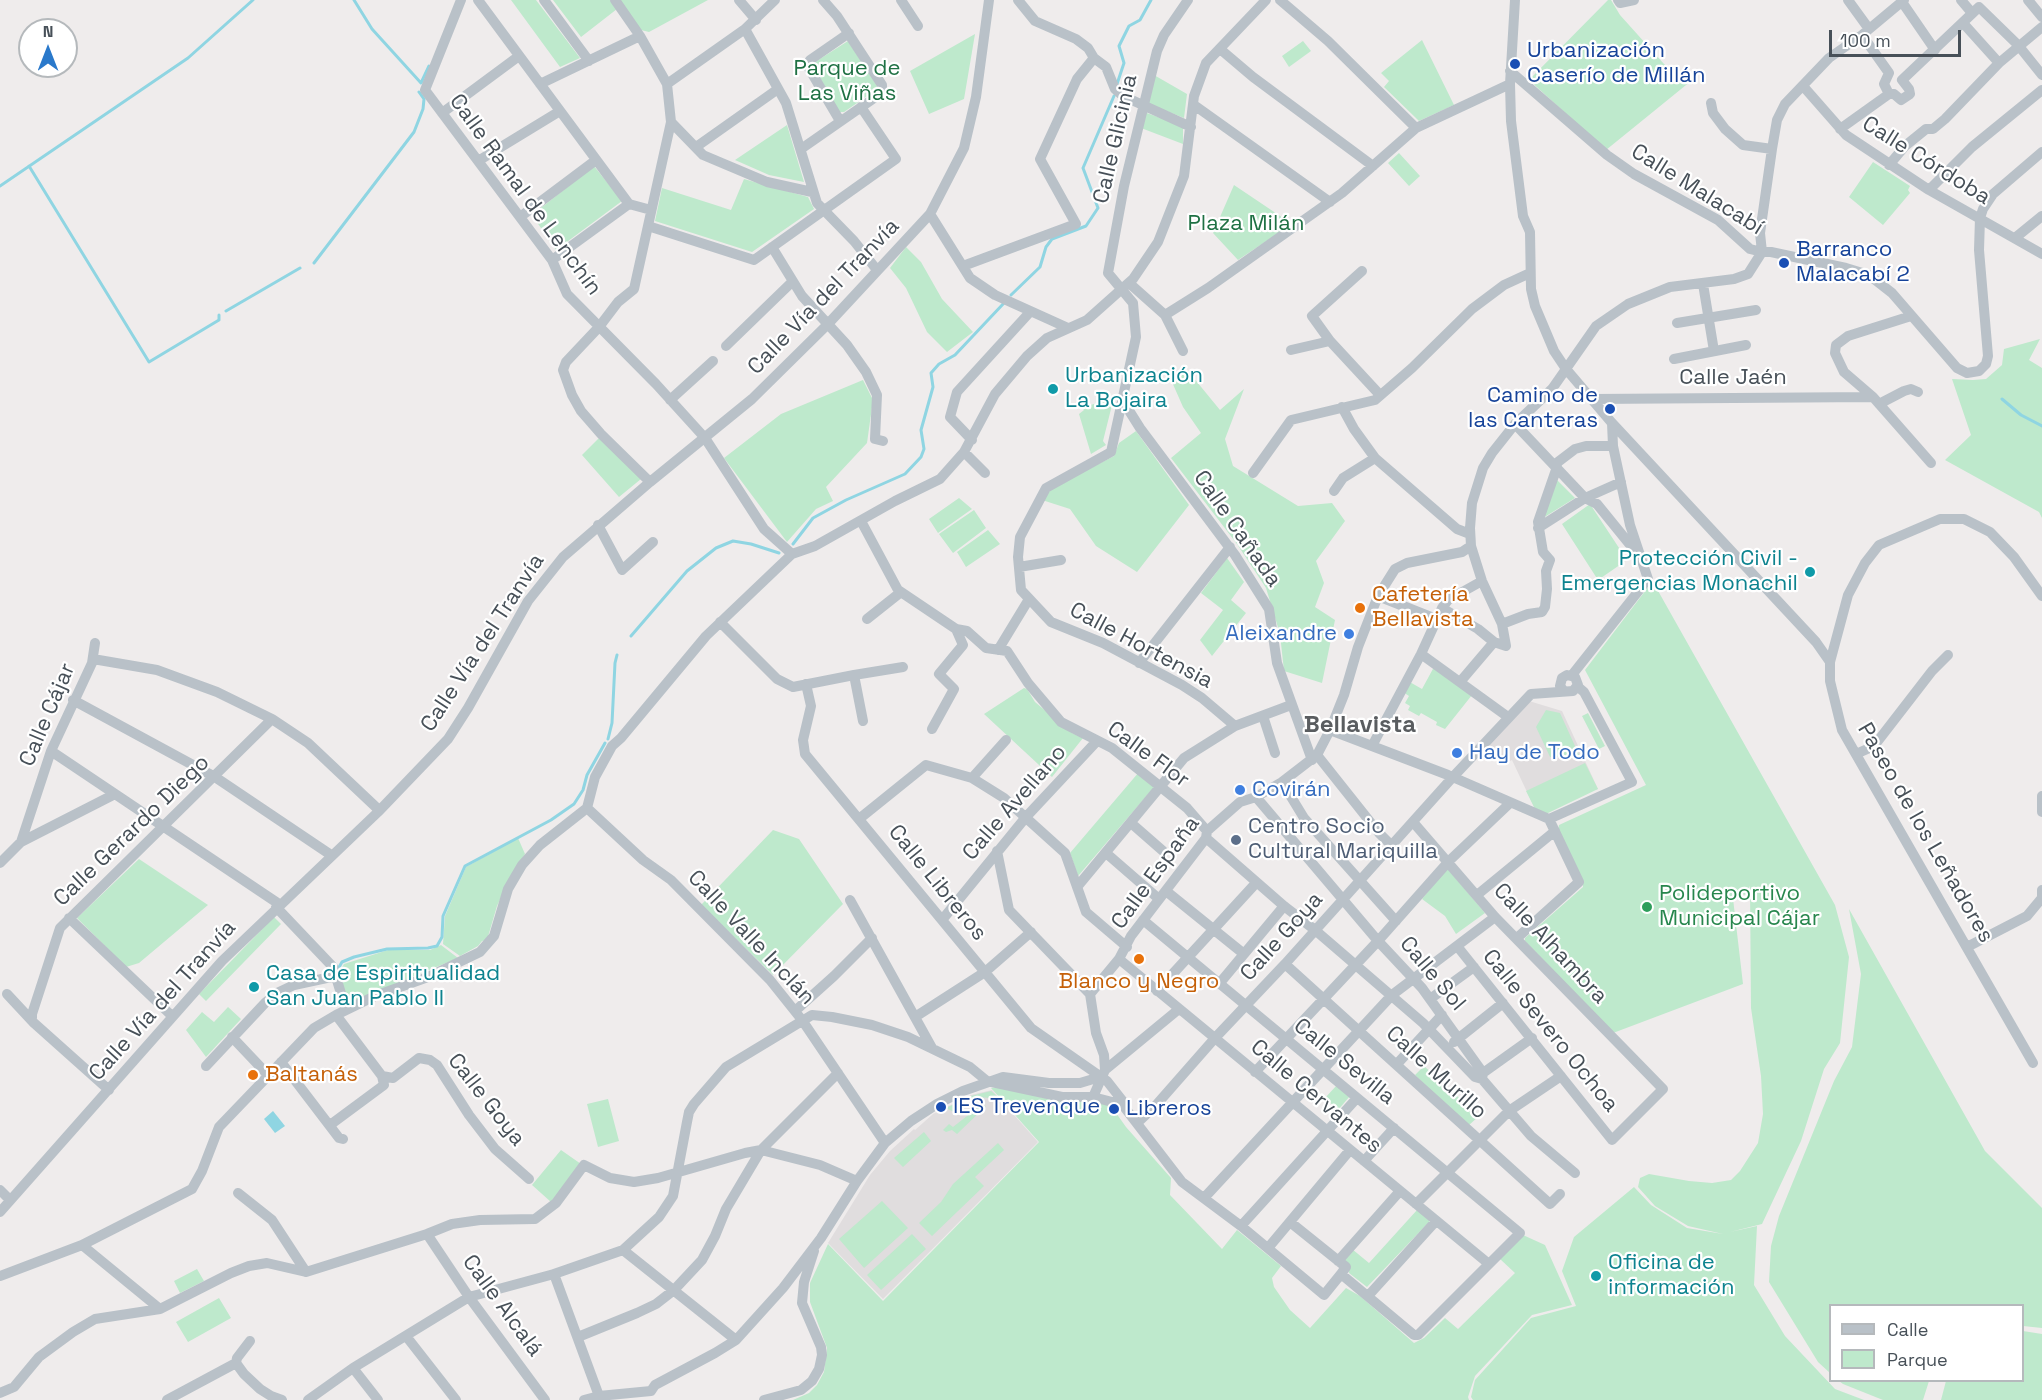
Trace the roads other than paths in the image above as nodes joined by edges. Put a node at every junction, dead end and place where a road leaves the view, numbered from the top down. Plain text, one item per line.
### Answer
1 (461, 0) edge
2 (478, 0) edge
3 (544, 0) edge
4 (615, 0) edge
5 (739, 0) edge
6 (775, 0) edge
7 (823, 0) edge
8 (901, 0) edge
9 (989, 0) edge
10 (1018, 0) edge
11 (1188, 0) edge
12 (1266, 0) edge
13 (1280, 0) edge
14 (1515, 0) edge
15 (1618, 0) edge
16 (1634, 0) edge
17 (1848, 0) edge
18 (1961, 0) edge
19 (1975, 0) edge
20 (2028, 0) edge
21 (1903, 1) edge
22 (1972, 13) junction
23 (2042, 17) edge
24 (756, 20) junction
25 (1963, 22) junction
26 (918, 26) dead end
27 (2042, 27) edge
28 (745, 29) junction
29 (1865, 32) junction
30 (849, 33) junction
31 (640, 36) junction
32 (2018, 45) junction
33 (1220, 49) junction
34 (1935, 50) junction
35 (519, 56) junction
36 (1094, 58) junction
37 (589, 61) junction
38 (2000, 63) junction
39 (1510, 71) junction
40 (2042, 75) edge
41 (540, 84) junction
42 (667, 84) junction
43 (1510, 84) junction
44 (1803, 86) junction
45 (778, 89) junction
46 (2042, 90) edge
47 (1889, 94) junction
48 (1711, 103) dead end
49 (1143, 105) junction
50 (1194, 105) junction
51 (861, 107) junction
52 (560, 111) junction
53 (442, 113) junction
54 (840, 121) junction
55 (671, 122) junction
56 (1191, 127) junction
57 (1416, 128) junction
58 (1840, 129) junction
59 (696, 147) junction
60 (801, 149) junction
61 (1772, 149) junction
62 (2042, 152) edge
63 (596, 160) junction
64 (478, 161) junction
65 (1889, 165) junction
66 (1374, 166) junction
67 (1929, 190) junction
68 (812, 192) junction
69 (1330, 202) junction
70 (629, 204) junction
71 (651, 210) junction
72 (825, 211) junction
73 (930, 214) junction
74 (2042, 216) edge
75 (520, 217) junction
76 (1980, 218) junction
77 (648, 226) junction
78 (2013, 237) junction
79 (772, 247) junction
80 (1979, 250) junction
81 (1762, 252) junction
82 (2042, 254) edge
83 (552, 260) junction
84 (963, 266) junction
85 (877, 270) junction
86 (1362, 271) dead end
87 (1530, 273) junction
88 (792, 282) junction
89 (1703, 284) junction
90 (1126, 286) junction
91 (1756, 310) dead end
92 (1030, 312) junction
93 (1165, 315) junction
94 (1911, 316) junction
95 (1708, 318) junction
96 (1677, 323) dead end
97 (827, 325) junction
98 (599, 327) junction
99 (1068, 328) junction
100 (1330, 341) junction
101 (1746, 345) dead end
102 (726, 346) dead end
103 (1291, 350) dead end
104 (1183, 351) dead end
105 (1714, 351) junction
106 (1674, 359) dead end
107 (713, 361) dead end
108 (1566, 369) junction
109 (1918, 392) dead end
110 (1380, 395) junction
111 (1593, 399) junction
112 (670, 400) junction
113 (1876, 400) junction
114 (1123, 401) junction
115 (1342, 407) junction
116 (1612, 423) junction
117 (1515, 424) junction
118 (705, 438) junction
119 (972, 440) junction
120 (883, 441) dead end
121 (1612, 446) junction
122 (964, 452) junction
123 (1375, 458) junction
124 (1931, 463) dead end
125 (1555, 466) junction
126 (985, 473) dead end
127 (1253, 473) dead end
128 (650, 482) junction
129 (1621, 482) junction
130 (1334, 491) dead end
131 (1588, 499) junction
132 (861, 521) junction
133 (598, 525) junction
134 (1539, 532) junction
135 (1470, 534) junction
136 (653, 542) dead end
137 (1471, 546) junction
138 (1230, 547) junction
139 (792, 554) junction
140 (1641, 557) junction
141 (1061, 560) dead end
142 (1019, 567) junction
143 (1482, 581) junction
144 (901, 592) junction
145 (1378, 596) junction
146 (2042, 596) edge
147 (1029, 598) junction
148 (1442, 608) junction
149 (867, 619) dead end
150 (1436, 619) junction
151 (720, 622) junction
152 (1502, 624) junction
153 (956, 629) junction
154 (1494, 642) junction
155 (95, 643) dead end
156 (998, 650) junction
157 (1421, 654) junction
158 (1948, 655) dead end
159 (92, 661) junction
160 (1830, 662) junction
161 (1139, 663) junction
162 (903, 667) dead end
163 (854, 675) junction
164 (1572, 675) junction
165 (1460, 682) junction
166 (806, 684) junction
167 (1577, 686) junction
168 (1564, 691) junction
169 (73, 700) junction
170 (1291, 705) junction
171 (1263, 716) junction
172 (1508, 717) junction
173 (270, 721) junction
174 (863, 722) dead end
175 (1235, 726) junction
176 (932, 729) dead end
177 (1330, 730) junction
178 (1006, 740) dead end
179 (1097, 741) junction
180 (1372, 746) junction
181 (51, 751) junction
182 (1275, 753) dead end
183 (1856, 754) junction
184 (1315, 758) junction
185 (214, 777) junction
186 (972, 778) junction
187 (1452, 778) junction
188 (1282, 782) junction
189 (1161, 787) junction
190 (115, 794) junction
191 (2042, 796) edge
192 (1256, 797) junction
193 (1510, 803) junction
194 (587, 808) junction
195 (378, 811) junction
196 (2042, 812) edge
197 (1026, 817) junction
198 (859, 819) junction
199 (1549, 819) junction
200 (1413, 822) junction
201 (1131, 823) junction
202 (163, 826) junction
203 (1555, 831) junction
204 (1207, 835) junction
205 (21, 842) junction
206 (1392, 846) junction
207 (997, 851) junction
208 (1163, 851) dead end
209 (1106, 853) junction
210 (331, 855) junction
211 (1449, 861) junction
212 (0, 863) edge
213 (1359, 881) junction
214 (1256, 883) junction
215 (1077, 887) junction
216 (2042, 890) edge
217 (1162, 895) junction
218 (1478, 895) junction
219 (1343, 899) junction
220 (850, 900) dead end
221 (278, 905) junction
222 (1284, 906) junction
223 (1495, 917) junction
224 (69, 918) junction
225 (942, 920) junction
226 (1143, 920) junction
227 (1396, 921) junction
228 (1214, 929) junction
229 (1315, 930) junction
230 (1031, 932) junction
231 (872, 938) junction
232 (1517, 938) junction
233 (1378, 941) junction
234 (1457, 946) junction
235 (1127, 947) junction
236 (1967, 947) junction
237 (1244, 954) junction
238 (1188, 958) junction
239 (1119, 959) junction
240 (1285, 964) junction
241 (1355, 966) junction
242 (1474, 967) junction
243 (985, 972) junction
244 (336, 976) junction
245 (1413, 978) junction
246 (1219, 984) junction
247 (1157, 991) junction
248 (7, 994) dead end
249 (1090, 994) junction
250 (1392, 995) junction
251 (1323, 998) junction
252 (1430, 999) junction
253 (1503, 1003) junction
254 (1246, 1006) junction
255 (1179, 1009) junction
256 (341, 1012) junction
257 (798, 1015) junction
258 (1442, 1015) junction
259 (172, 1016) junction
260 (915, 1017) junction
261 (32, 1018) junction
262 (1359, 1029) junction
263 (1430, 1029) junction
264 (232, 1037) junction
265 (1215, 1038) junction
266 (1459, 1038) junction
267 (1532, 1038) junction
268 (1285, 1039) junction
269 (932, 1048) junction
270 (1447, 1048) junction
271 (281, 1062) junction
272 (2033, 1063) dead end
273 (1397, 1064) junction
274 (206, 1066) dead end
275 (1321, 1070) junction
276 (1255, 1072) junction
277 (838, 1073) junction
278 (1103, 1073) junction
279 (268, 1075) junction
280 (382, 1076) junction
281 (1483, 1076) junction
282 (1561, 1076) junction
283 (987, 1081) junction
284 (109, 1090) junction
285 (1093, 1097) junction
286 (1357, 1098) junction
287 (1292, 1102) junction
288 (1120, 1106) junction
289 (1509, 1111) junction
290 (1137, 1123) junction
291 (330, 1125) junction
292 (1394, 1128) junction
293 (1327, 1131) junction
294 (343, 1139) dead end
295 (1612, 1140) joint
296 (1481, 1141) junction
297 (885, 1143) junction
298 (761, 1150) junction
299 (1350, 1150) junction
300 (1364, 1161) junction
301 (677, 1173) junction
302 (1448, 1173) junction
303 (1575, 1173) dead end
304 (529, 1179) dead end
305 (857, 1181) junction
306 (0, 1190) edge
307 (1400, 1191) junction
308 (238, 1193) dead end
309 (1560, 1194) dead end
310 (1204, 1197) junction
311 (10, 1200) junction
312 (1416, 1204) junction
313 (0, 1212) edge
314 (1436, 1221) junction
315 (1290, 1222) junction
316 (1241, 1226) junction
317 (427, 1234) junction
318 (821, 1238) junction
319 (82, 1245) junction
320 (1268, 1248) junction
321 (624, 1250) junction
322 (1338, 1261) junction
323 (1489, 1264) junction
324 (306, 1272) junction
325 (554, 1274) junction
326 (1341, 1274) junction
327 (0, 1276) edge
328 (783, 1288) junction
329 (674, 1290) junction
330 (1368, 1296) junction
331 (469, 1297) junction
332 (802, 1303) junction
333 (160, 1309) junction
334 (406, 1336) junction
335 (578, 1337) junction
336 (736, 1340) junction
337 (250, 1341) dead end
338 (236, 1363) junction
339 (353, 1368) junction
340 (0, 1394) edge
341 (654, 1395) edge
342 (599, 1396) junction
343 (9, 1400) edge
344 (167, 1400) edge
345 (282, 1400) edge
346 (308, 1400) edge
347 (378, 1400) edge
348 (456, 1400) edge
349 (545, 1400) edge
350 (584, 1400) edge
351 (764, 1400) edge

1 - 53 street, Calle Ramal de Lenchín
2 - 35 street
3 - 37 street
4 - 31 street
5 - 24 street
6 - 24 street
7 - 30 street
8 - 26 street
9 - 73 street, Calle Vía del Tranvía
10 - 36 street
11 - 49 street, Calle Glicinia
12 - 33 street
13 - 57 street
14 - 39 street
15 - 16 street
17 - 29 street
18 - 22 street
19 - 22 street
20 - 23 street
21 - 29 street
21 - 34 street
22 - 25 street
22 - 32 street
24 - 28 street
25 - 34 street
25 - 38 street
27 - 32 street
28 - 42 street
28 - 45 street
29 - 44 street
29 - 47 street
30 - 51 street
30 - 54 street
31 - 37 street
31 - 42 street
32 - 38 street
32 - 40 street
33 - 50 street
33 - 66 street
34 - 47 street
35 - 41 street
35 - 53 street
36 - 49 street
36 - 84 street
37 - 41 street
38 - 65 street
39 - 43 street
39 - 81 street, Calle Malacabí
41 - 52 street
42 - 55 street
43 - 57 street
43 - 87 street
44 - 58 street, Calle Córdoba
44 - 61 street
45 - 59 street
45 - 60 street
46 - 67 street
47 - 58 street
48 - 61 street
49 - 56 street
49 - 90 street, Calle Glicinia
50 - 56 street
50 - 69 street
51 - 54 street
51 - 72 street
52 - 63 street
52 - 64 street
53 - 64 street, Calle Ramal de Lenchín
54 - 60 street
55 - 59 street
55 - 71 street
56 - 90 street
57 - 66 street
58 - 65 street, Calle Córdoba
59 - 68 street
60 - 68 street
61 - 81 street
62 - 76 street
63 - 70 street
63 - 75 street
64 - 75 street, Calle Ramal de Lenchín
65 - 67 street, Calle Córdoba
66 - 69 street
67 - 76 street, Calle Córdoba
68 - 72 street
69 - 93 street
70 - 71 street
70 - 83 street
71 - 77 street
72 - 79 street
72 - 85 street
73 - 84 street
73 - 85 street, Calle Vía del Tranvía
74 - 78 street
75 - 83 street, Calle Ramal de Lenchín
76 - 78 street, Calle Córdoba
76 - 80 street, Calle Malacabí
77 - 79 street
77 - 98 street
78 - 80 street
78 - 82 street, Calle Córdoba
79 - 88 street
80 - 94 street, Calle Malacabí
81 - 89 street
81 - 94 street, Calle Malacabí
83 - 98 street, Calle Ramal de Lenchín
84 - 92 street
85 - 97 street, Calle Vía del Tranvía
86 - 100 street
87 - 108 street
87 - 110 street
88 - 97 street
88 - 102 street
89 - 95 street
89 - 108 street
90 - 93 street
90 - 99 street
90 - 114 street, Calle Hortensia
91 - 95 street
92 - 99 street
92 - 119 street
93 - 104 street
94 - 113 street
95 - 96 street
95 - 105 street
97 - 118 street, Calle Vía del Tranvía
97 - 120 street
98 - 112 street, Calle Ramal de Lenchín
98 - 128 street
99 - 119 street
100 - 103 street
100 - 110 street
101 - 105 street
105 - 106 street
107 - 112 street
108 - 111 street
108 - 117 street
109 - 113 street
110 - 115 street
111 - 113 street, Calle Jaén
111 - 116 street
112 - 118 street, Calle Ramal de Lenchín
113 - 124 street
114 - 138 street, Calle Cañada
114 - 142 street, Calle Hortensia
115 - 123 street
115 - 127 street
116 - 121 street
116 - 160 street
117 - 125 street
117 - 135 street
118 - 128 street, Calle Vía del Tranvía
118 - 139 street, Calle Ramal de Lenchín
119 - 122 street
121 - 125 street
121 - 129 street
122 - 126 street
122 - 132 street
123 - 130 street
123 - 135 street
125 - 131 street
125 - 134 street
128 - 133 street, Calle Vía del Tranvía
129 - 131 street
129 - 140 street
131 - 134 street
131 - 140 street
132 - 139 street
132 - 144 street, Calle Flor
133 - 136 street
133 - 195 street, Calle Vía del Tranvía
134 - 152 street
135 - 137 street
137 - 143 street
137 - 145 street, Calle España
138 - 161 street
138 - 170 street, Calle Cañada
139 - 151 street
140 - 164 street
141 - 142 street
142 - 147 street, Calle Hortensia
143 - 148 street
143 - 152 street
144 - 149 street
144 - 153 street, Calle Flor
145 - 150 street
145 - 177 street, Calle España
146 - 160 street
147 - 156 street
147 - 161 street, Calle Hortensia
148 - 150 street
148 - 154 street
150 - 157 street
151 - 166 street
151 - 194 street
152 - 154 street
153 - 156 street, Calle Flor
153 - 176 street
154 - 165 street
155 - 159 street, Calle Cájar
156 - 179 street, Calle Flor
157 - 165 street
157 - 180 street
158 - 183 street
159 - 169 street, Calle Cájar
159 - 173 street
160 - 183 street, Paseo de los Leñadores
161 - 175 street, Calle Hortensia
162 - 163 street
163 - 166 street
163 - 174 street
164 - 167 street
164 - 168 street
165 - 172 street
166 - 198 street, Calle Libreros
167 - 168 street
167 - 199 street
168 - 172 street, Calle Goya
169 - 181 street, Calle Cájar
169 - 185 street
170 - 171 street
170 - 184 street, Calle Cañada
171 - 175 street
171 - 182 street
172 - 187 street, Calle Goya
173 - 185 street, Calle Gerardo Diego
173 - 195 street
175 - 189 street
177 - 180 street
177 - 184 street, Calle España
178 - 186 street
179 - 189 street, Calle Flor
179 - 197 street, Calle Avellano
180 - 187 street
181 - 190 street
181 - 205 street, Calle Cájar
183 - 236 street, Paseo de los Leñadores
184 - 188 street, Calle España
184 - 206 street, Calle Cañada
185 - 202 street, Calle Gerardo Diego
185 - 210 street
186 - 197 street
186 - 198 street
187 - 193 street
187 - 200 street, Calle Goya
188 - 192 street, Calle España
188 - 213 street
189 - 201 street
189 - 204 street, Calle Flor
190 - 202 street
190 - 205 street
191 - 196 street
192 - 204 street, Calle España
192 - 219 street, Calle Sol
193 - 199 street
193 - 211 street
194 - 256 street
194 - 257 street, Calle Valle Inclán
195 - 210 street, Calle Vía del Tranvía
197 - 207 street, Calle Avellano
197 - 215 street
198 - 225 street, Calle Libreros
199 - 203 street
200 - 206 street, Calle Goya
200 - 211 street, Calle Alhambra
201 - 208 street
201 - 209 street
202 - 221 street
202 - 224 street, Calle Gerardo Diego
203 - 218 street
203 - 232 street
204 - 214 street, Calle Flor
204 - 217 street, Calle España
205 - 212 street, Calle Cájar
206 - 213 street, Calle Goya
207 - 225 street, Calle Avellano
207 - 230 street
209 - 215 street
209 - 217 street
210 - 221 street, Calle Vía del Tranvía
211 - 218 street, Calle Alhambra
211 - 227 street
213 - 219 street, Calle Goya
213 - 227 street
214 - 222 street, Calle Flor
214 - 228 street
215 - 235 street
216 - 236 street
217 - 226 street, Calle España
217 - 228 street
218 - 223 street, Calle Alhambra
219 - 229 street, Calle Goya
219 - 233 street, Calle Sol
220 - 231 street
221 - 244 street
221 - 259 street, Calle Vía del Tranvía
222 - 229 street, Calle Flor
222 - 237 street
223 - 232 street, Calle Alhambra
223 - 234 street
224 - 259 street
224 - 261 street, Calle Gerardo Diego
225 - 243 street, Calle Libreros
226 - 235 street, Calle España
226 - 238 street, Calle Sevilla
227 - 233 street
228 - 237 street
228 - 238 street
229 - 240 street, Calle Goya
229 - 241 street, Calle Flor
230 - 243 street
230 - 249 street
231 - 257 street
231 - 260 street
232 - 295 street, Calle Alhambra
233 - 241 street
233 - 245 street, Calle Sol
234 - 242 street, Calle Severo Ochoa
234 - 245 street
235 - 239 street, Calle España
236 - 272 street, Paseo de los Leñadores
237 - 246 street
238 - 246 street, Calle Sevilla
238 - 247 street
239 - 247 street, Calle Cervantes
239 - 249 street, Calle España
240 - 251 street, Calle Murillo
240 - 254 street, Calle Goya
241 - 250 street, Calle Flor
241 - 251 street
242 - 252 street
242 - 253 street, Calle Severo Ochoa
243 - 260 street
243 - 278 street, Calle Libreros
244 - 256 street
244 - 264 street
245 - 250 street
245 - 252 street, Calle Sol
246 - 254 street, Calle Sevilla
247 - 255 street, Calle Cervantes
248 - 261 street
249 - 278 street
250 - 262 street
250 - 263 street, Calle Flor
251 - 262 street, Calle Murillo
251 - 268 street
252 - 258 street, Calle Sol
253 - 266 street
253 - 267 street, Calle Severo Ochoa
254 - 265 street, Calle Goya
254 - 268 street, Calle Sevilla
255 - 265 street, Calle Cervantes
255 - 278 street
256 - 271 street
256 - 280 street
257 - 269 street
257 - 277 street, Calle Valle Inclán
257 - 301 street
258 - 263 street
258 - 266 street, Calle Sol
259 - 284 street, Calle Vía del Tranvía
260 - 269 street
261 - 284 street
262 - 273 street, Calle Murillo
262 - 275 street
263 - 270 street, Calle Flor
263 - 273 street
264 - 274 street
264 - 279 street
265 - 276 street, Calle Cervantes
265 - 290 street, Calle Goya
266 - 270 street
266 - 281 street, Calle Sol
267 - 281 street
267 - 282 street, Calle Severo Ochoa
268 - 275 street, Calle Sevilla
268 - 276 street
269 - 283 street
270 - 281 street, Calle Flor
271 - 279 street
271 - 291 street
273 - 296 street, Calle Murillo
275 - 286 street, Calle Sevilla
275 - 287 street
276 - 287 street, Calle Cervantes
277 - 297 street, Calle Valle Inclán
277 - 298 street
278 - 283 street
278 - 285 street
278 - 288 street, Calle Libreros
279 - 319 street
280 - 291 street
280 - 304 street, Calle Goya
281 - 289 street, Calle Sol
282 - 289 street
282 - 295 street, Calle Severo Ochoa
283 - 285 street
283 - 297 street
284 - 311 street, Calle Vía del Tranvía
285 - 288 street
286 - 292 street, Calle Sevilla
286 - 293 street
287 - 293 street, Calle Cervantes
287 - 310 street
288 - 290 street, Calle Libreros
289 - 296 street
289 - 303 street, Calle Sol
290 - 310 street, Calle Libreros
291 - 294 street
292 - 300 street
292 - 302 street, Calle Sevilla
293 - 299 street, Calle Cervantes
293 - 316 street
296 - 302 street
296 - 309 street, Calle Murillo
297 - 305 street
298 - 301 street
298 - 305 street
298 - 329 street
299 - 300 street, Calle Cervantes
299 - 315 street
300 - 307 street, Calle Cervantes
301 - 317 street
301 - 321 street
302 - 312 street
302 - 323 street, Calle Sevilla
305 - 318 street
306 - 311 street
307 - 312 street, Calle Cervantes
307 - 322 street
308 - 324 street
310 - 316 street, Calle Libreros
311 - 313 street, Calle Vía del Tranvía
312 - 314 street, Calle Cervantes
314 - 323 street, Calle Cervantes
314 - 330 street
315 - 320 street
315 - 322 street
316 - 320 street, Calle Libreros
317 - 324 street
317 - 331 street, Calle Alcalá
318 - 328 street
318 - 332 street
319 - 327 street
319 - 333 street
320 - 326 street, Calle Libreros
321 - 325 street
321 - 329 street
322 - 326 street
323 - 330 street
324 - 333 street
325 - 331 street
325 - 335 street
326 - 330 street
328 - 332 street
328 - 336 street
329 - 335 street
329 - 336 street
331 - 334 street
331 - 349 street, Calle Alcalá
332 - 351 street
333 - 340 street
334 - 339 street
334 - 348 street
335 - 342 street
336 - 341 street
337 - 338 street
338 - 344 street
338 - 345 street
339 - 346 street
339 - 347 street
340 - 343 street
341 - 342 street
342 - 350 street

